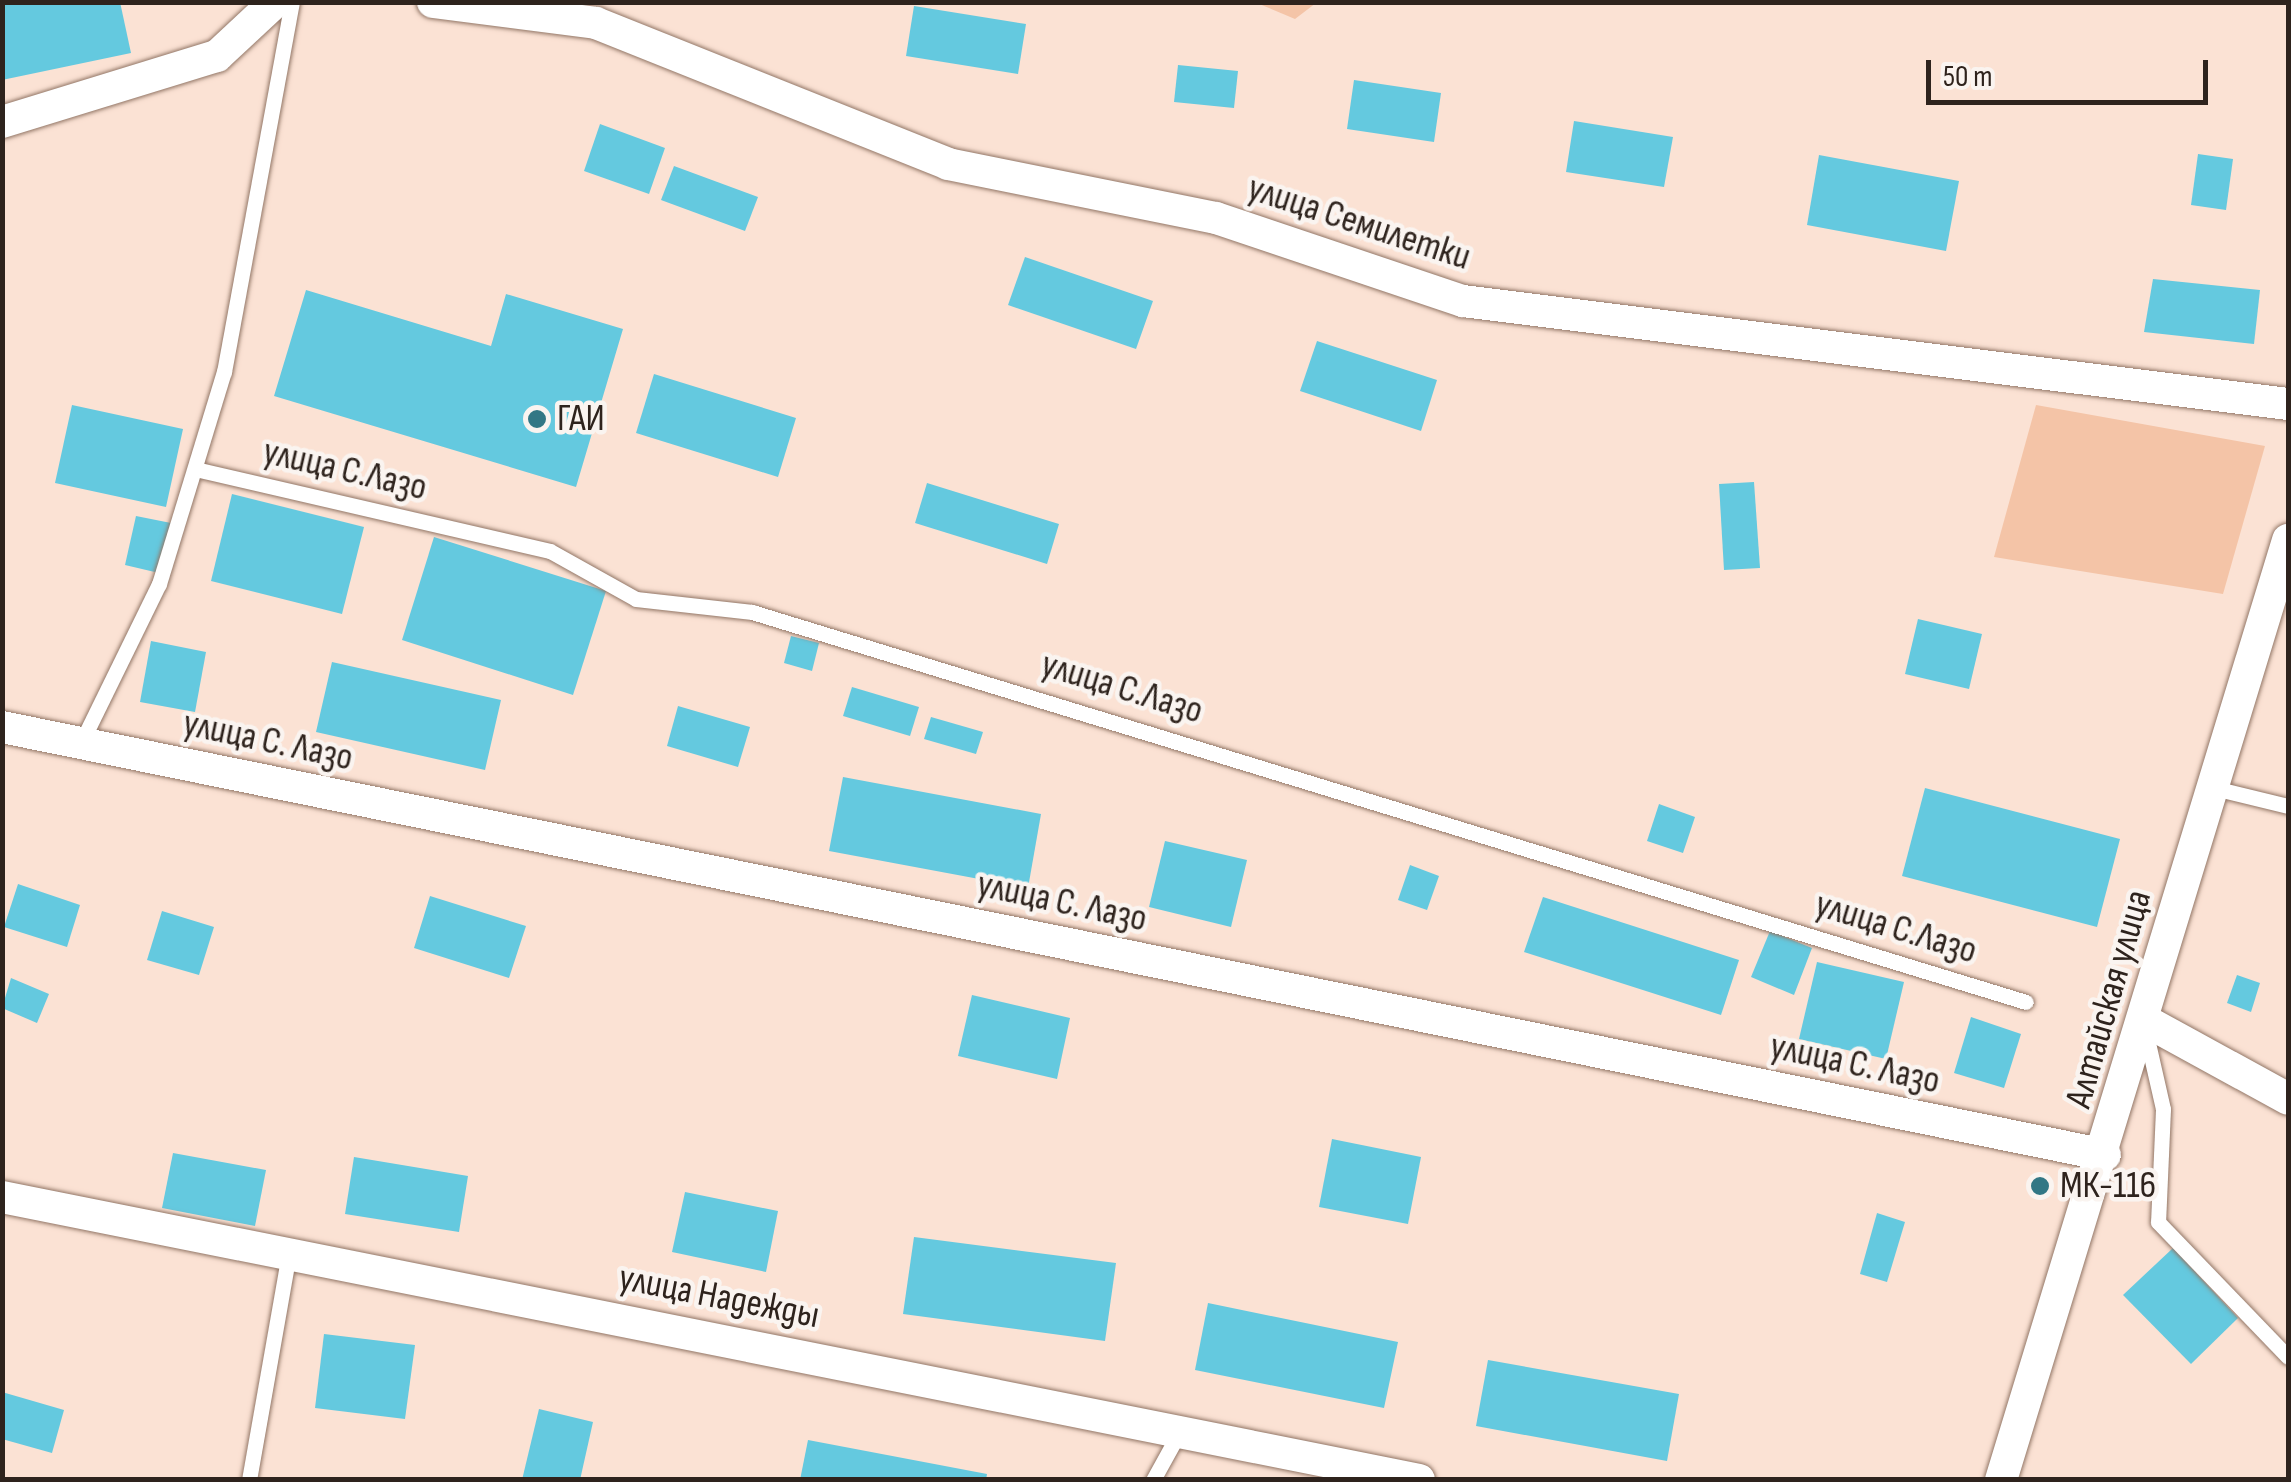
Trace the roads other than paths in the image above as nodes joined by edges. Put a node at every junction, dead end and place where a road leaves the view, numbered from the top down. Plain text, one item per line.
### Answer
1 (276, 2) edge
2 (292, 2) edge
3 (433, 2) edge
4 (2, 122) edge
5 (2288, 404) edge
6 (195, 469) junction
7 (2288, 540) edge
8 (2, 727) edge
9 (82, 744) junction
10 (2214, 788) junction
11 (2288, 806) edge
12 (2026, 1002) dead end
13 (2144, 1023) junction
14 (2288, 1099) edge
15 (2105, 1155) junction
16 (2, 1197) edge
17 (289, 1253) junction
18 (2288, 1357) edge
19 (1182, 1428) junction
20 (249, 1480) edge
21 (1153, 1480) edge
22 (1419, 1480) edge
23 (2001, 1480) edge

1 - 4 street
2 - 6 lane
3 - 5 street, улица Семилетки
6 - 9 lane
6 - 12 lane, улица С.Лазо
7 - 10 street, Алтайская улица
8 - 9 street, улица С. Лазо
9 - 15 street, улица С. Лазо
10 - 11 lane
10 - 13 street, Алтайская улица
13 - 14 street
13 - 15 street, Алтайская улица
13 - 18 lane
15 - 23 street, Алтайская улица
16 - 17 street, улица Надежды
17 - 19 street, улица Надежды
17 - 20 lane
19 - 21 lane
19 - 22 street, улица Надежды

